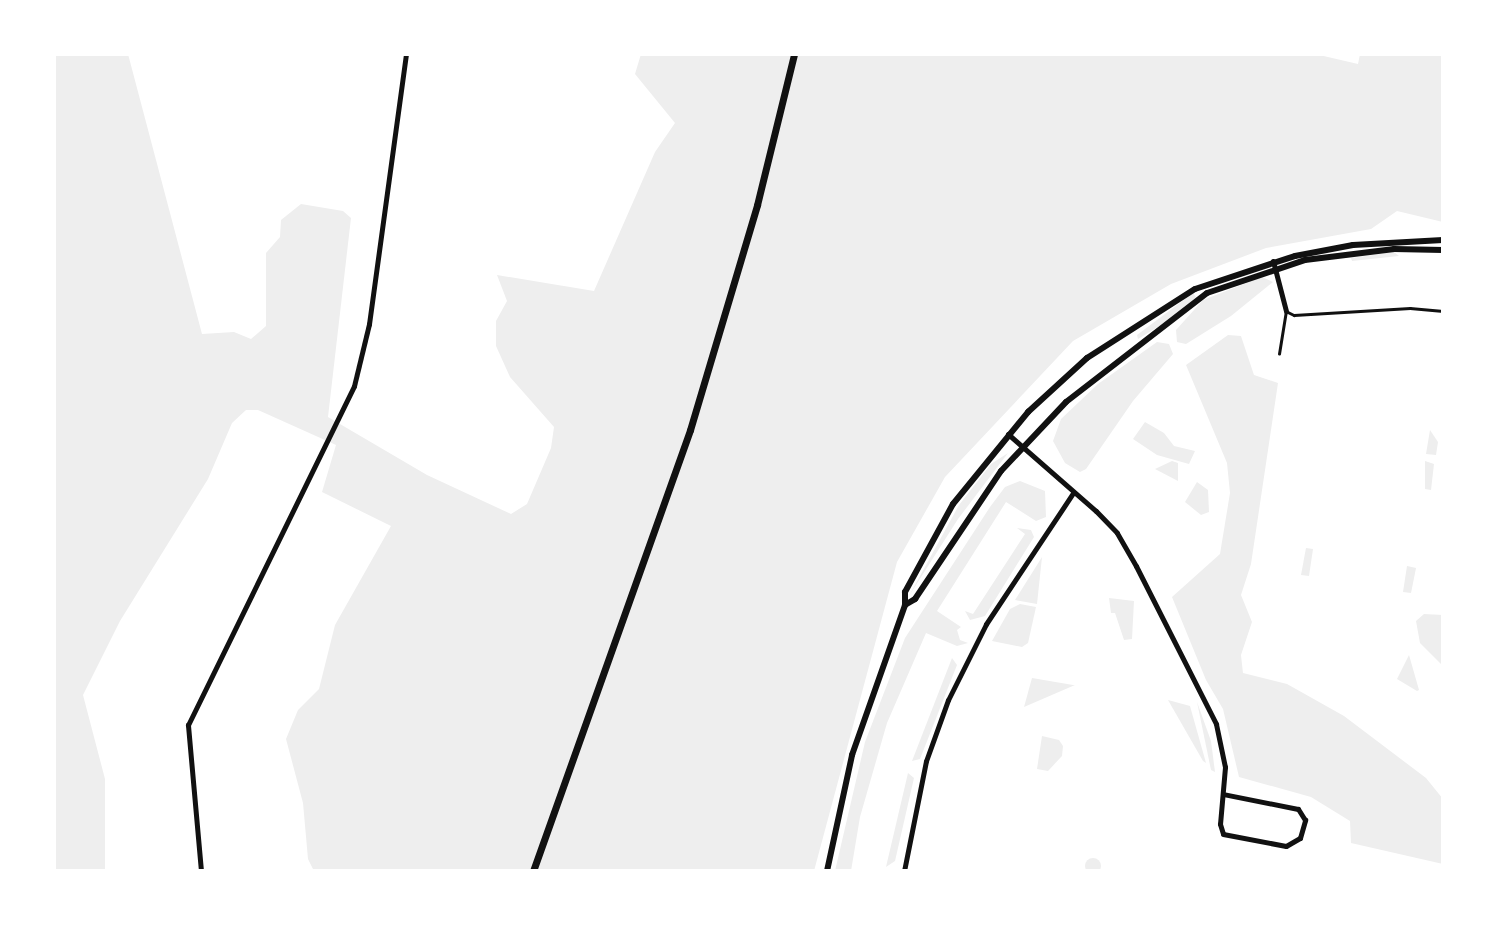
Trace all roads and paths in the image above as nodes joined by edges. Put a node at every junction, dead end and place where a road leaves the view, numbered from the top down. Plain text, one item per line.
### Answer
1 (406, 54) edge
2 (794, 54) edge
3 (1443, 240) edge
4 (1443, 250) edge
5 (1274, 265) junction
6 (1286, 311) junction
7 (1443, 311) edge
8 (1279, 354) dead end
9 (1008, 434) junction
10 (1024, 446) junction
11 (1073, 493) junction
12 (905, 605) junction
13 (1223, 794) junction
14 (201, 871) edge
15 (533, 871) edge
16 (827, 871) edge
17 (904, 871) edge

1 - 14 street
2 - 15 main road
3 - 5 street
4 - 5 street
5 - 6 street
5 - 9 street
5 - 10 street
6 - 7 lane
6 - 8 lane
9 - 10 street
9 - 12 street
10 - 11 street
10 - 12 street
11 - 13 street
11 - 17 street
12 - 16 street
13 - 13 street

